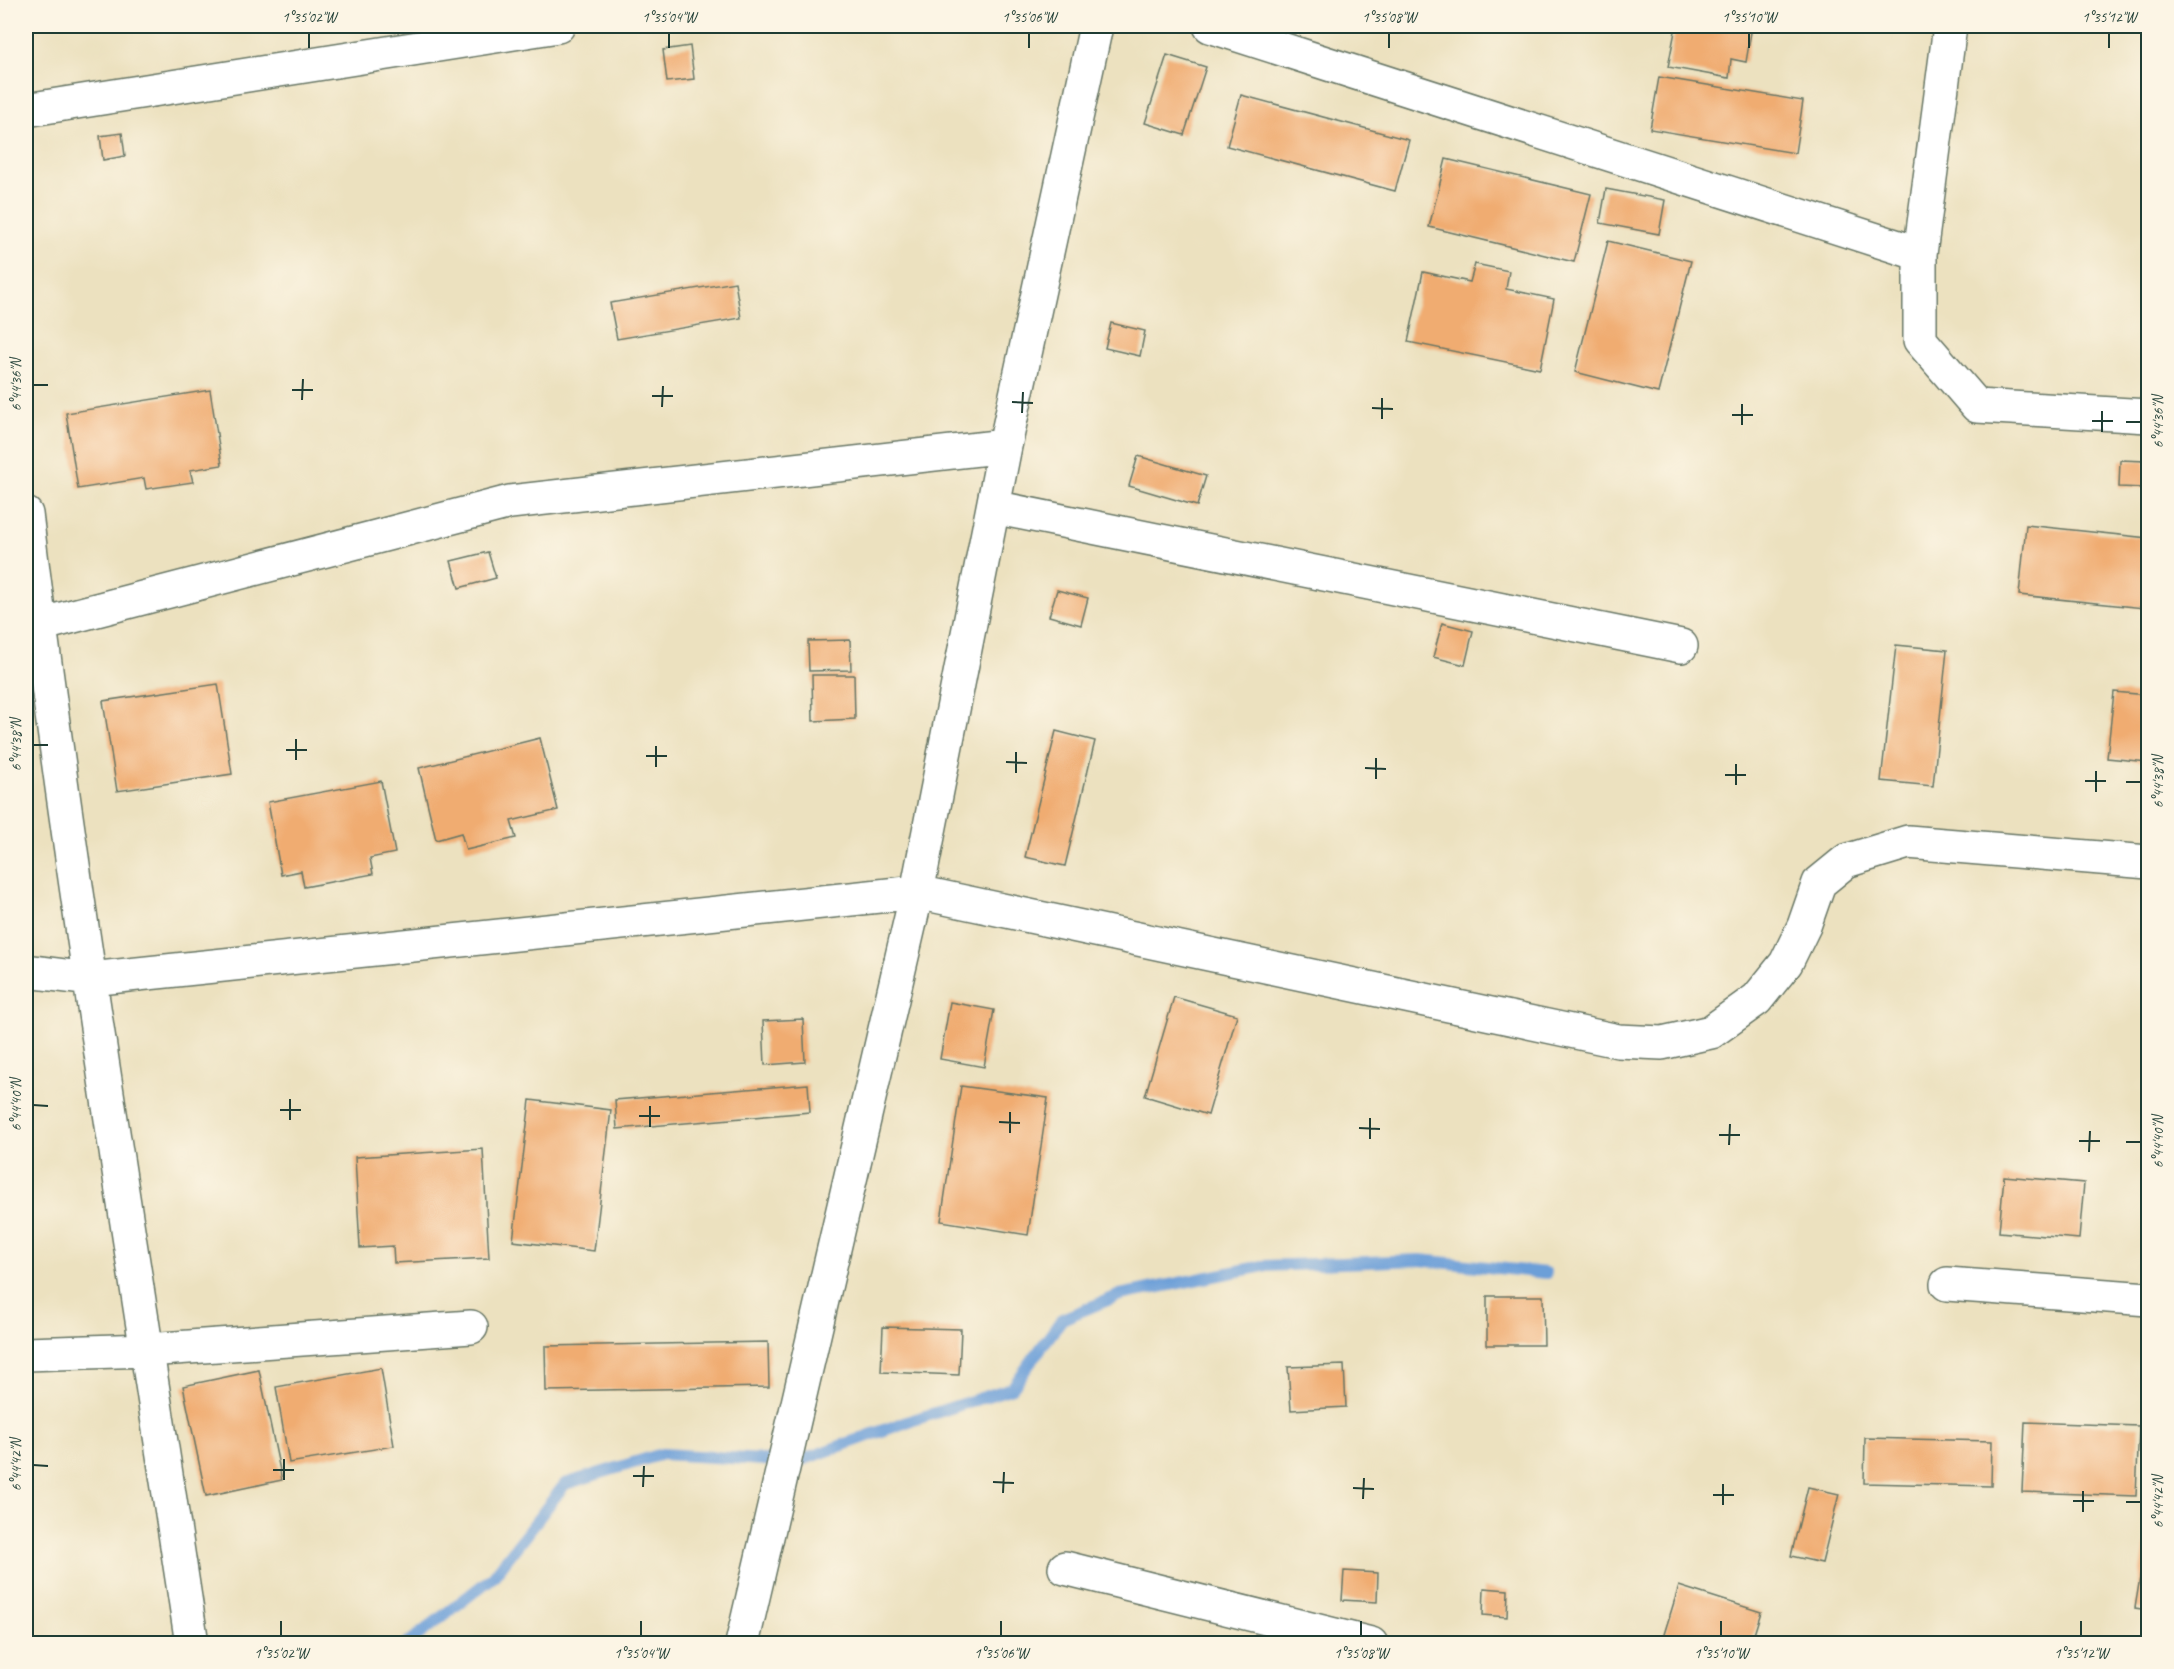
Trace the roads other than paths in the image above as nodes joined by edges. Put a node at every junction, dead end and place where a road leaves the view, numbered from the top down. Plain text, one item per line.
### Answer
1 (558, 26) edge
2 (1096, 26) edge
3 (1210, 26) edge
4 (1950, 26) edge
5 (26, 110) edge
6 (1920, 254) junction
7 (2148, 416) edge
8 (1005, 446) junction
9 (993, 507) junction
10 (26, 514) edge
11 (39, 626) junction
12 (1681, 646) dead end
13 (2148, 862) edge
14 (917, 892) junction
15 (26, 970) edge
16 (90, 979) junction
17 (1947, 1284) dead end
18 (2148, 1299) edge
19 (471, 1327) dead end
20 (147, 1350) junction
21 (26, 1354) edge
22 (1065, 1568) dead end
23 (192, 1644) edge
24 (742, 1644) edge
25 (1371, 1644) edge

1 - 5 street
2 - 8 street
3 - 6 street
4 - 6 street
6 - 7 street
8 - 9 street
8 - 11 street
9 - 12 street
9 - 14 street
10 - 11 street
11 - 16 street
13 - 14 street
14 - 16 street
14 - 24 street
15 - 16 street
16 - 20 street
17 - 18 street
19 - 20 street
20 - 21 street
20 - 23 street
22 - 25 street

